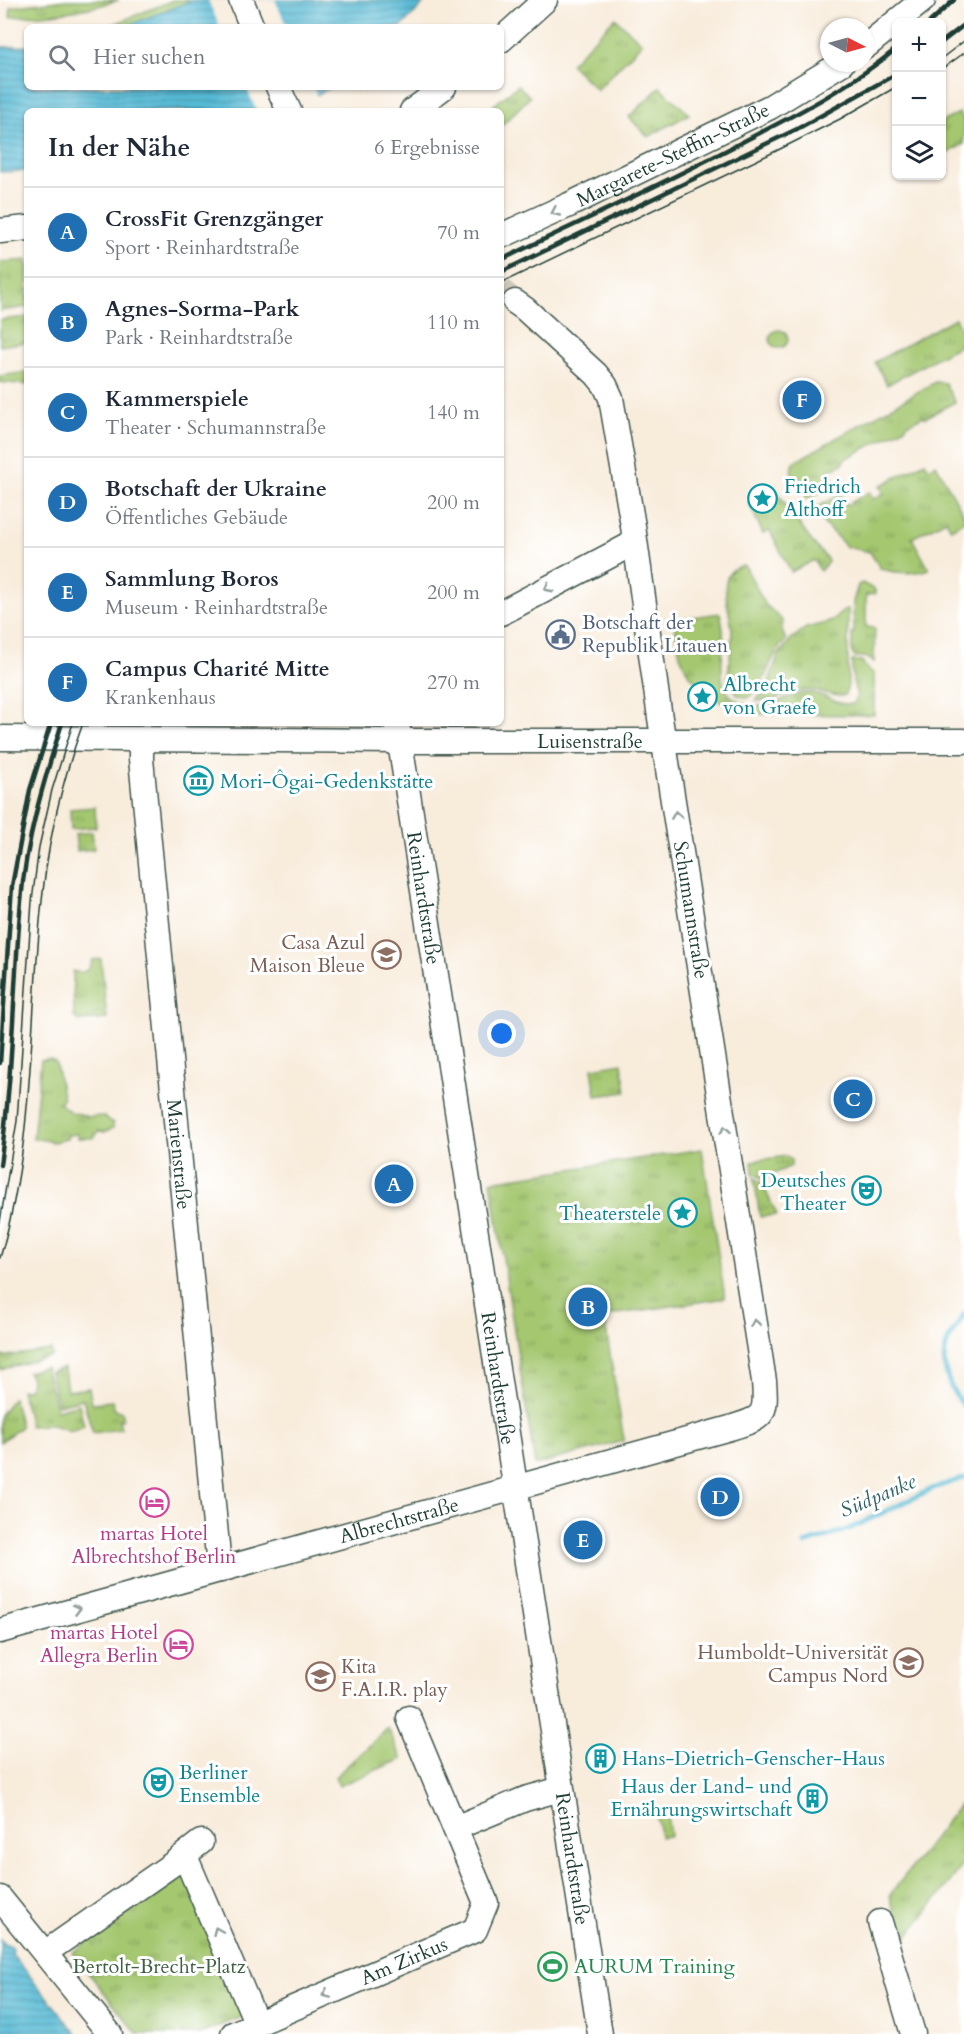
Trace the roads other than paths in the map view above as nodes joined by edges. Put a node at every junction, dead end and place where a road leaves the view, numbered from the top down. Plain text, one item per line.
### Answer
1 (241, 0) edge
2 (544, 0) edge
3 (923, 0) edge
4 (251, 24) edge
5 (504, 37) edge
6 (874, 40) edge
7 (827, 72) edge
8 (279, 90) edge
9 (440, 90) edge
10 (288, 108) edge
11 (416, 108) edge
12 (24, 228) edge
13 (0, 231) edge
14 (504, 235) edge
15 (515, 302) tunnel mouth
16 (634, 543) junction
17 (504, 612) edge
18 (30, 731) edge
19 (398, 732) edge
20 (475, 732) edge
21 (0, 738) edge
22 (141, 739) junction
23 (664, 741) junction
24 (964, 741) edge
25 (764, 1381) joint
26 (515, 1487) junction
27 (222, 1570) junction
28 (0, 1631) edge
29 (409, 1718) dead end
30 (561, 1789) junction
31 (455, 1828) junction
32 (0, 1898) edge
33 (880, 1922) dead end
34 (33, 1938) junction
35 (265, 2020) junction
36 (110, 2034) edge
37 (233, 2034) edge
38 (600, 2034) edge
39 (913, 2034) edge

1 - 4 street
2 - 5 street
3 - 6 street
7 -> 14 street, Margarete-Steffin-Straße
8 - 10 street
9 - 11 street
12 - 13 street
15 - 16 street, Schumannstraße
16 -> 17 street
16 - 23 street, Schumannstraße
18 - 21 street, Luisenstraße
18 - 22 street, Luisenstraße
19 - 20 street, Luisenstraße
19 - 22 street, Luisenstraße
19 - 26 street, Reinhardtstraße
20 - 23 street, Luisenstraße
22 - 27 street, Marienstraße
23 - 24 street, Luisenstraße
25 -> 23 street, Schumannstraße
25 - 26 street, Albrechtstraße
26 - 27 street, Albrechtstraße
26 - 30 street, Reinhardtstraße
28 -> 27 street, Albrechtstraße
29 - 31 street, Am Zirkus
30 - 31 street
30 - 38 street, Reinhardtstraße
31 -> 35 street, Am Zirkus
32 - 34 street
33 - 39 street
35 -> 34 street
34 - 36 street
35 - 37 street, Am Zirkus

